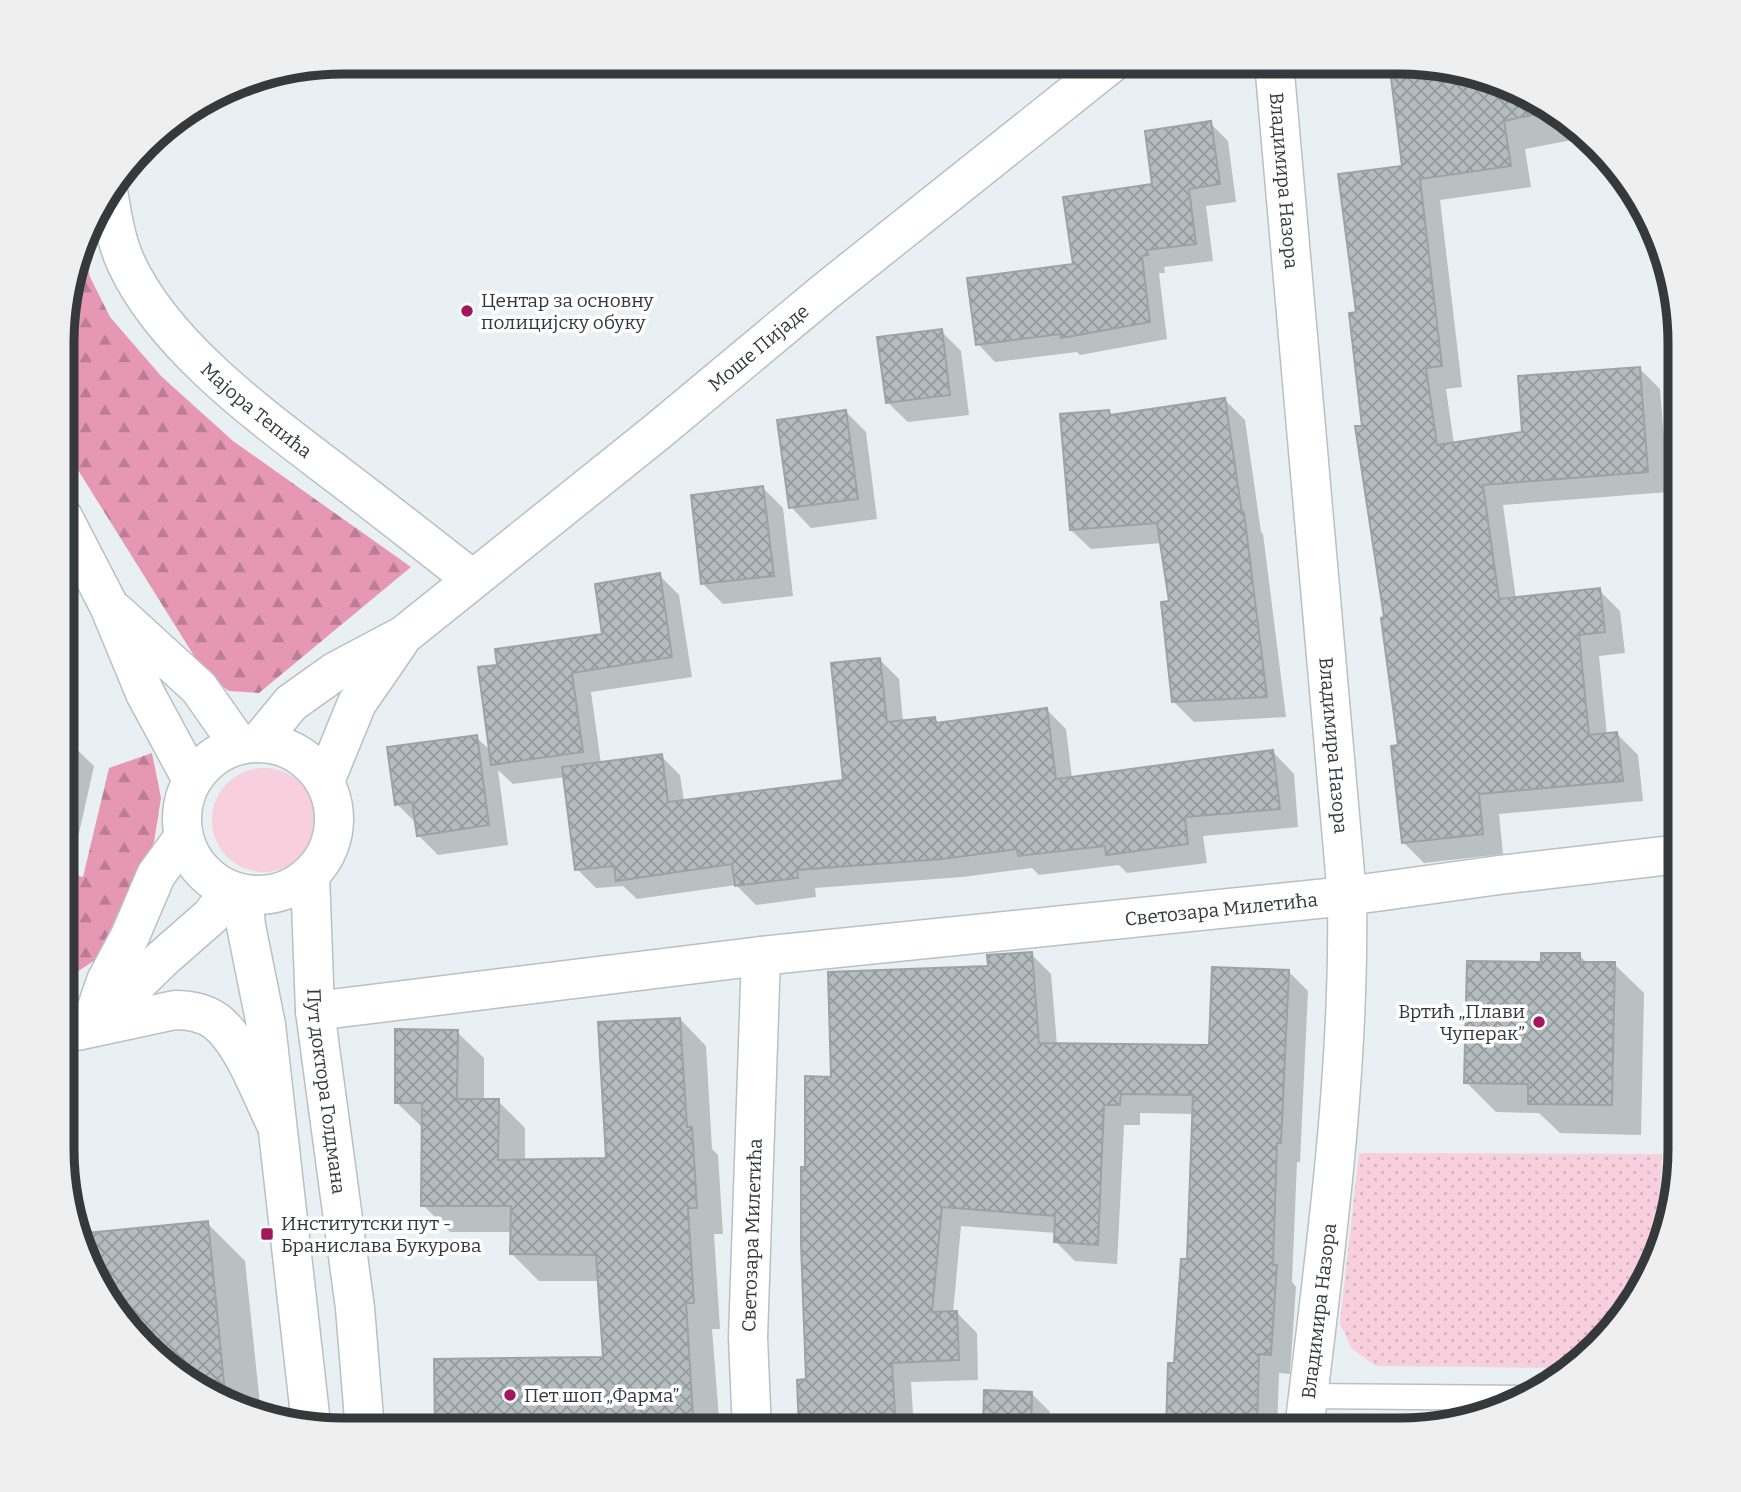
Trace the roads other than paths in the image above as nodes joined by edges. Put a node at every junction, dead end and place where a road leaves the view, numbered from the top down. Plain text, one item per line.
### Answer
1 (1098, 74) edge
2 (1275, 74) edge
3 (111, 207) edge
4 (74, 538) edge
5 (472, 579) junction
6 (110, 606) junction
7 (404, 635) junction
8 (249, 744) junction
9 (192, 780) junction
10 (325, 781) junction
11 (183, 838) junction
12 (1668, 855) edge
13 (310, 875) junction
14 (237, 892) junction
15 (1347, 896) junction
16 (761, 956) junction
17 (315, 1011) junction
18 (78, 1030) edge
19 (280, 1134) junction
20 (1489, 1402) edge
21 (1306, 1413) edge
22 (310, 1416) edge
23 (364, 1419) edge
24 (752, 1419) edge

1 - 5 street, Моше Пијаде
2 - 15 street, Владимира Назора
3 - 5 street, Мајора Тепића
4 - 6 street
5 - 7 street, Моше Пијаде
6 - 8 street
6 - 9 street
7 - 8 street, Моше Пијаде
7 - 10 street, Моше Пијаде
8 - 9 street
8 - 10 street
9 - 11 street
10 - 13 street
11 - 14 street
11 - 18 street
12 - 15 street, Светозара Милетића
13 - 14 street
13 - 17 street, Пут доктора Голдмана
14 - 18 street
14 - 19 street
15 - 16 street, Светозара Милетића
15 - 21 street, Владимира Назора
16 - 17 street, Светозара Милетића
16 - 24 street, Светозара Милетића
17 - 23 street, Пут доктора Голдмана
18 - 19 street
19 - 22 street
20 - 21 lane

